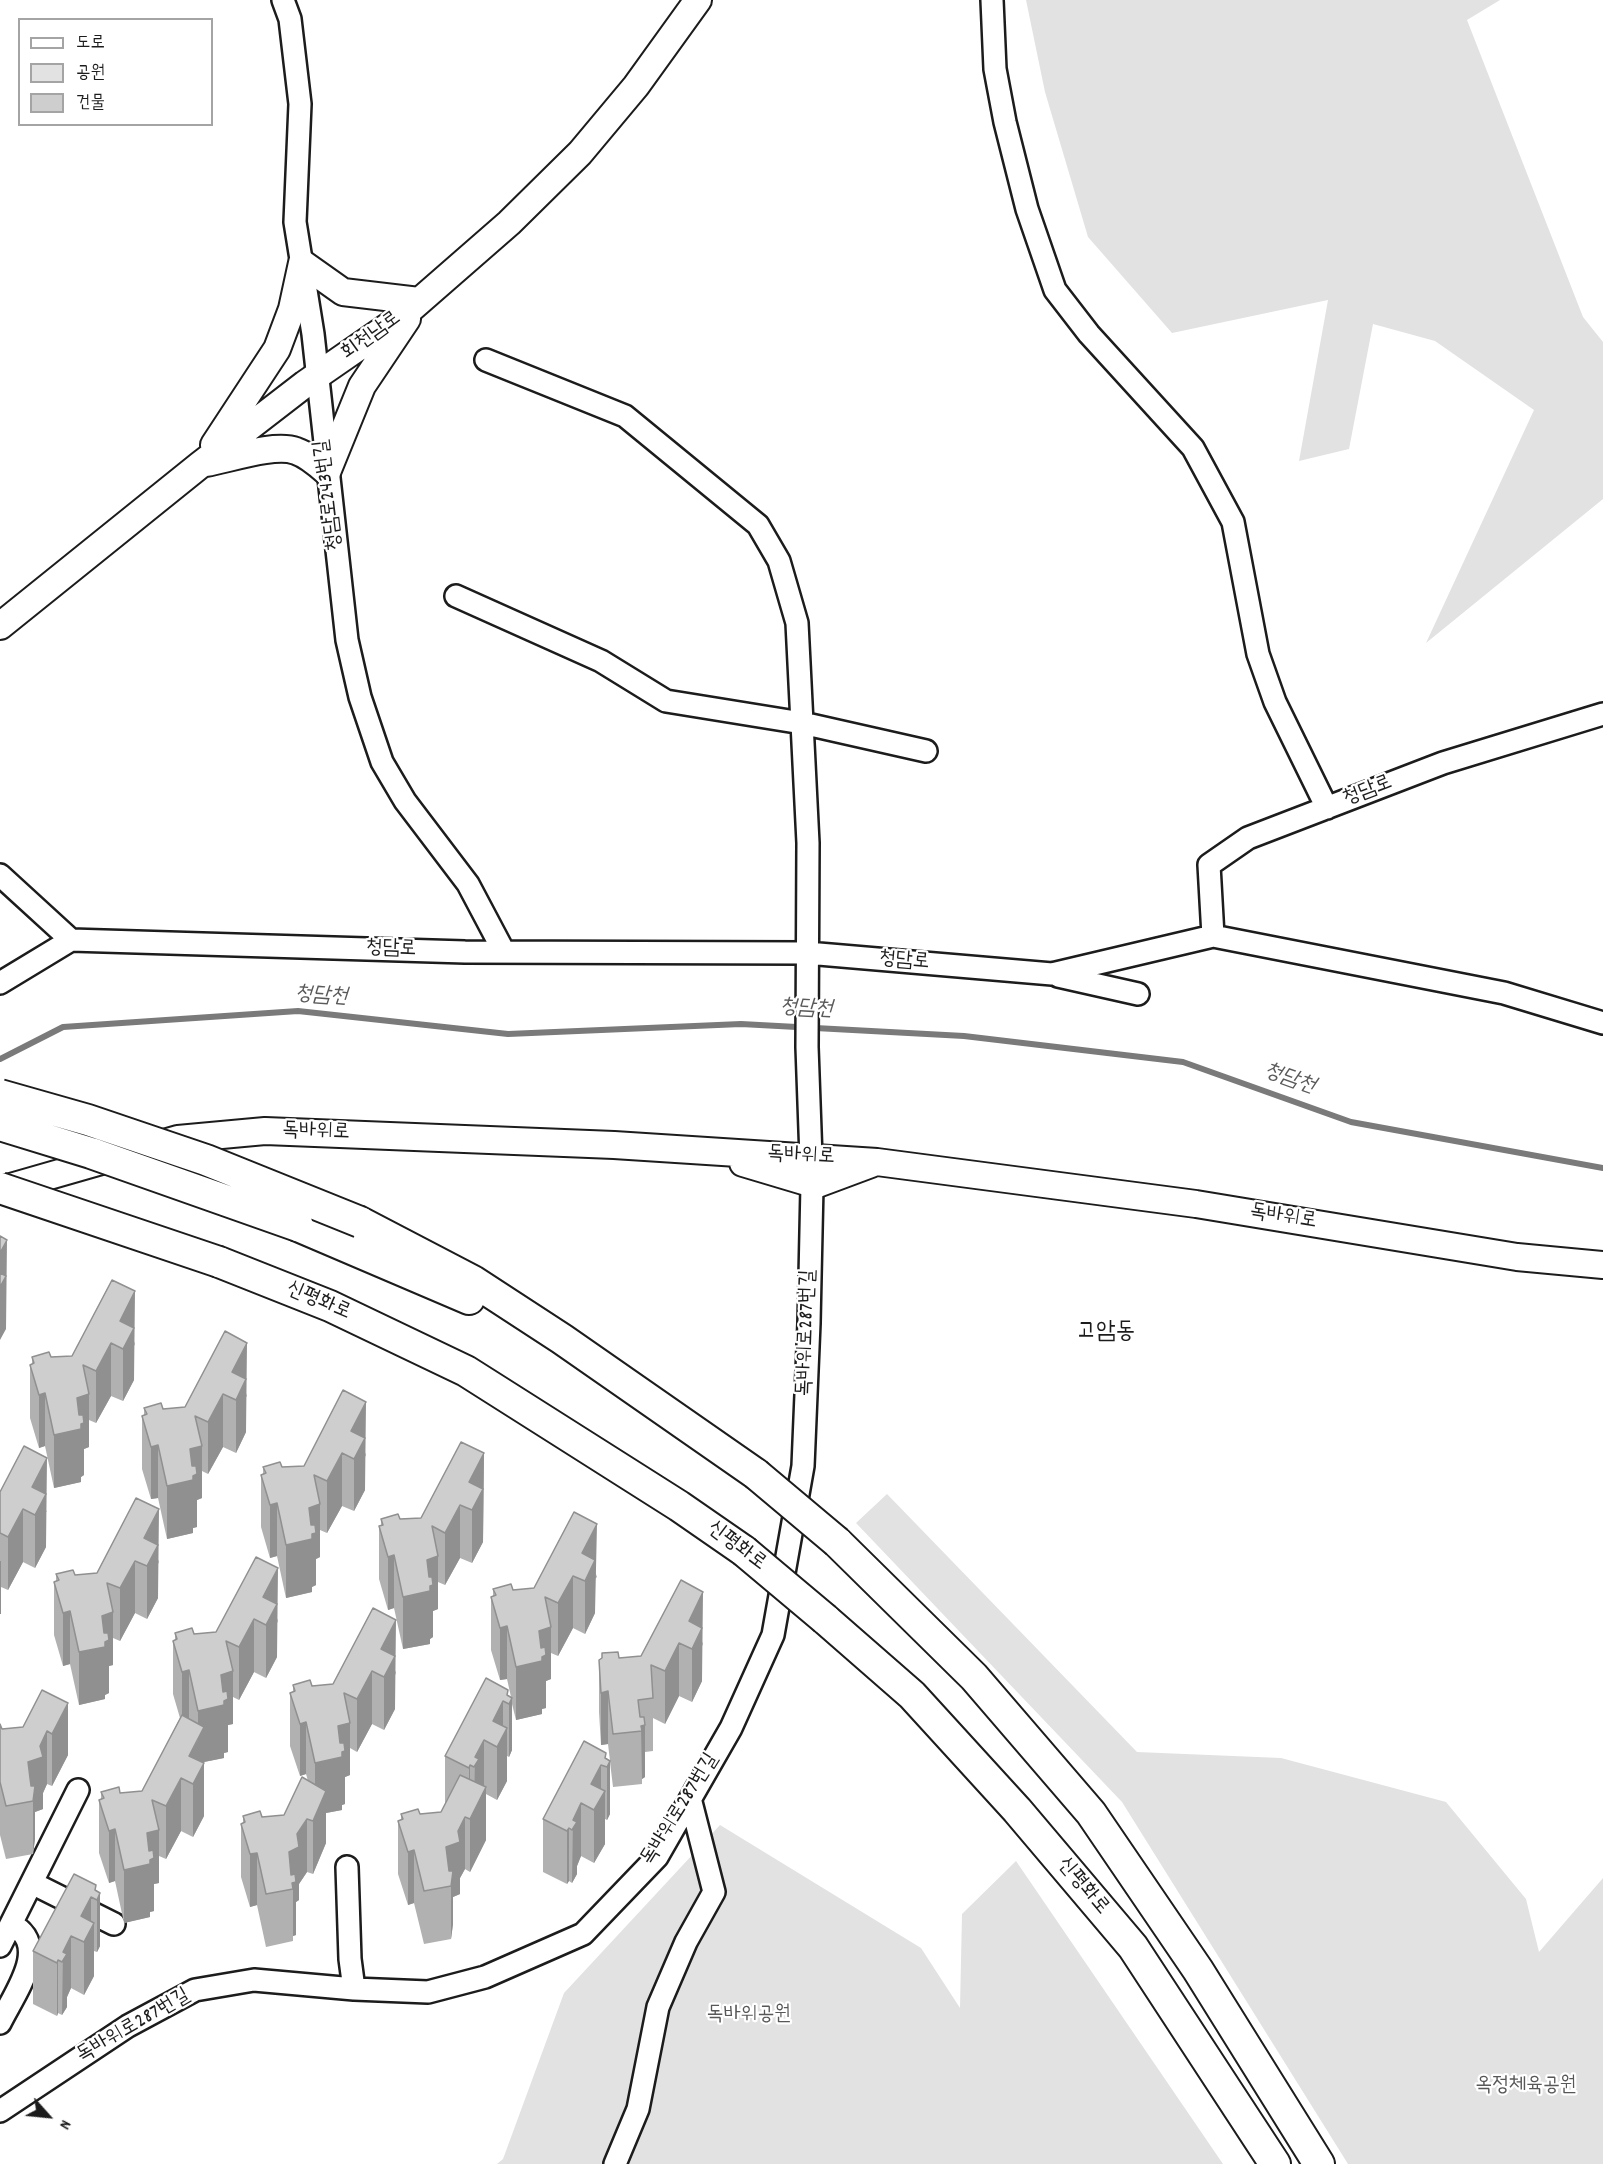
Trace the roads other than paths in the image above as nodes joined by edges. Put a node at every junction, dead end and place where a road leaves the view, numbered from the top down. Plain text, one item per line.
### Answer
1 (283, 0) edge
2 (698, 0) edge
3 (992, 0) edge
4 (302, 262) junction
5 (419, 301) junction
6 (486, 360) dead end
7 (316, 377) junction
8 (200, 465) junction
9 (327, 472) junction
10 (456, 596) dead end
11 (0, 626) edge
12 (1603, 714) edge
13 (802, 723) junction
14 (926, 751) dead end
15 (1327, 808) junction
16 (0, 875) edge
17 (1214, 936) junction
18 (71, 940) junction
19 (504, 952) junction
20 (807, 960) junction
21 (1052, 974) junction
22 (0, 983) edge
23 (1138, 994) dead end
24 (1603, 1023) edge
25 (0, 1095) edge
26 (0, 1125) edge
27 (709, 1152) junction
28 (812, 1157) junction
29 (877, 1162) junction
30 (811, 1185) junction
31 (0, 1189) edge
32 (1603, 1265) edge
33 (562, 1339) junction
34 (78, 1790) dead end
35 (691, 1802) junction
36 (346, 1867) dead end
37 (32, 1883) junction
38 (11, 1924) junction
39 (114, 1924) dead end
40 (0, 1946) edge
41 (354, 1989) junction
42 (0, 2023) edge
43 (3, 2102) edge
44 (615, 2164) edge
45 (1275, 2164) edge
46 (1319, 2164) edge

1 - 4 street, 청담로243번길
2 - 5 main road, 회천남로
3 - 15 street
4 - 5 main road
4 - 7 street, 청담로243번길
4 - 8 main road
5 - 7 main road, 회천남로
5 - 9 main road
6 - 13 street
7 - 8 main road, 회천남로
7 - 9 street, 청담로243번길
8 - 9 main road
8 - 11 main road, 회천남로
9 - 19 street, 청담로243번길
10 - 13 street
12 - 15 street, 청담로
13 - 14 street
13 - 20 street
15 - 17 street, 청담로
16 - 18 street
17 - 21 street, 청담로
17 - 24 street, 청담로
18 - 19 street, 청담로
18 - 22 street
19 - 20 street, 청담로
20 - 21 street, 청담로
20 - 28 street
21 - 23 street
25 - 33 highway, bridge
26 - 33 highway, bridge
27 - 28 main road, 독바위로
27 - 30 main road
27 - 31 main road, 독바위로
28 - 29 main road, 독바위로
28 - 30 street, 독바위로287번길
29 - 30 main road
29 - 32 main road, 독바위로
30 - 35 street, 독바위로287번길
31 - 45 highway, 신평화로, bridge
33 - 46 highway, bridge
34 - 37 street
35 - 41 street, 독바위로287번길
35 - 44 street
36 - 41 street
37 - 38 street
37 - 39 street
38 - 40 street
38 - 42 street
41 - 43 street, 독바위로287번길

